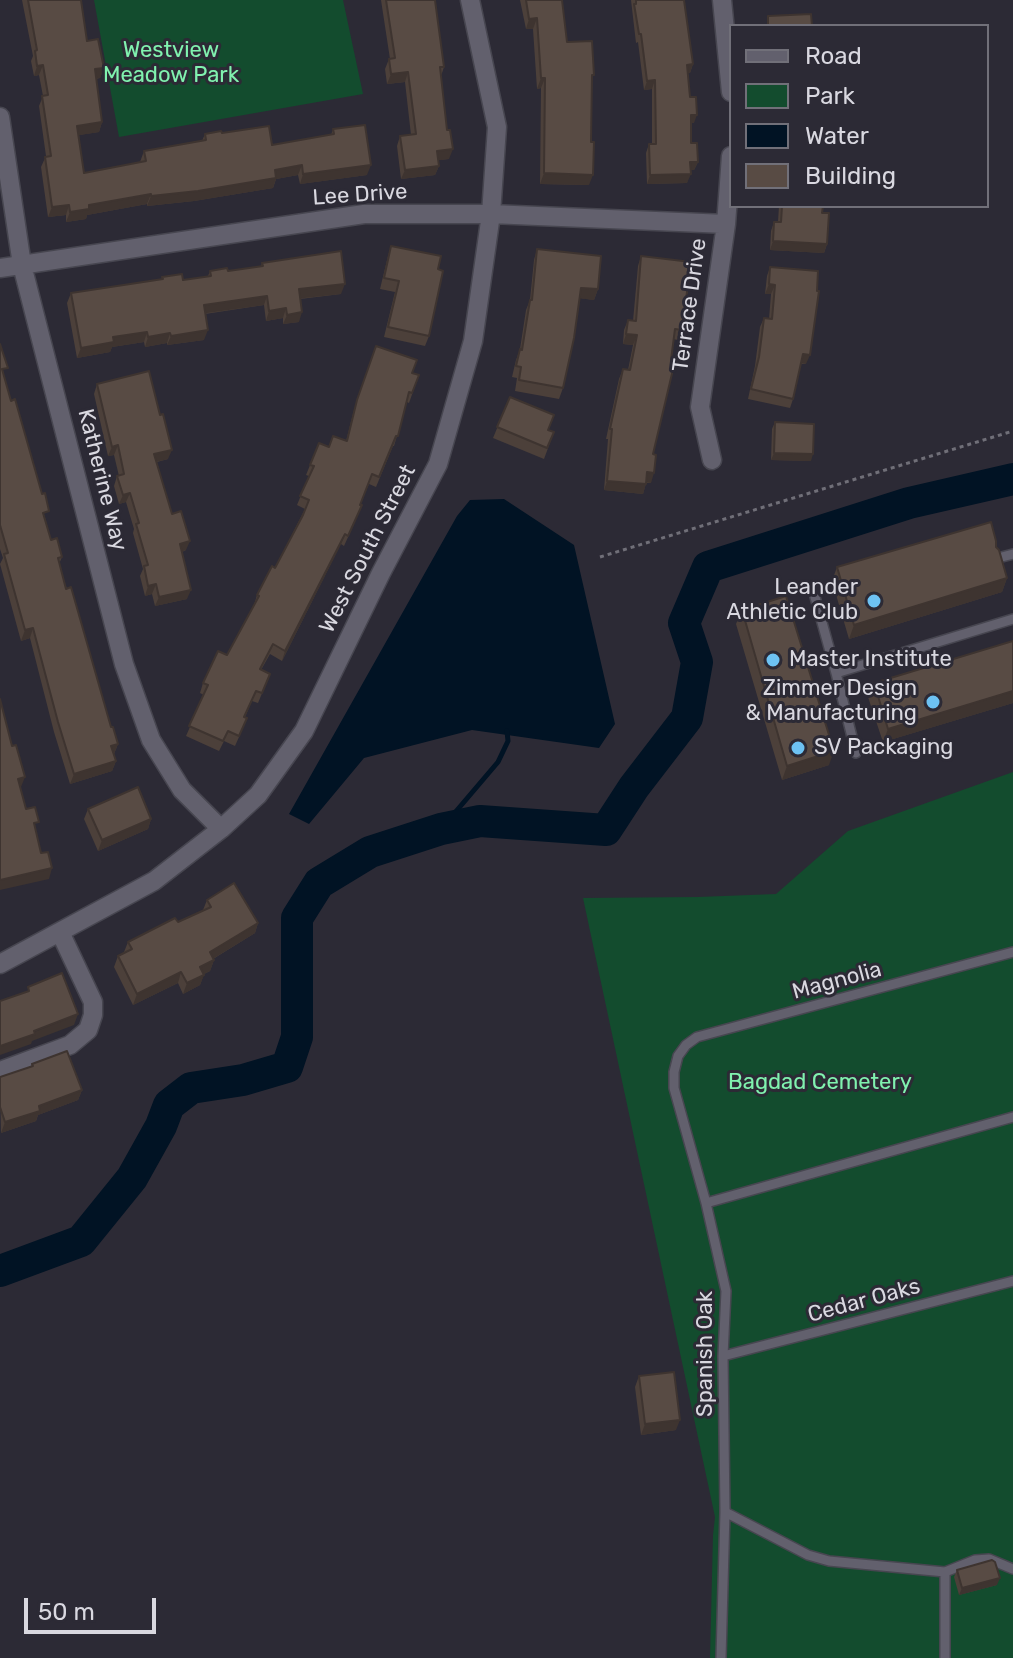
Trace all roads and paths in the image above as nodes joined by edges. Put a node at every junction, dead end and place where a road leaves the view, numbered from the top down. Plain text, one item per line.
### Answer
1 (470, 0) edge
2 (722, 0) edge
3 (729, 72) edge
4 (0, 117) edge
5 (729, 183) edge
6 (491, 214) junction
7 (726, 224) junction
8 (22, 265) junction
9 (0, 268) edge
10 (1013, 431) edge
11 (712, 460) dead end
12 (1013, 554) edge
13 (600, 557) dead end
14 (998, 558) edge
15 (815, 597) dead end
16 (1013, 619) edge
17 (836, 673) junction
18 (856, 753) dead end
19 (221, 829) junction
20 (60, 932) junction
21 (1013, 952) edge
22 (0, 964) edge
23 (678, 1056) joint
24 (0, 1071) edge
25 (1013, 1117) edge
26 (706, 1203) junction
27 (1013, 1281) edge
28 (723, 1356) junction
29 (725, 1512) junction
30 (1013, 1569) edge
31 (945, 1572) junction
32 (721, 1658) edge
33 (945, 1658) edge

1 - 6 street, West South Street
2 - 3 street
4 - 8 street, Katherine Way
5 - 7 street, Terrace Drive
6 - 7 street, Lee Drive
6 - 8 street, Lee Drive
6 - 19 street, West South Street
7 - 11 street, Terrace Drive
8 - 9 street, Lee Drive
8 - 19 street, Katherine Way
10 - 13 path
12 - 14 lane
15 - 17 lane
16 - 17 lane
17 - 18 lane
19 - 20 street, West South Street
20 - 22 street, West South Street
20 - 24 street
21 - 23 lane, Magnolia
23 - 26 lane, Spanish Oak
25 - 26 lane
26 - 28 lane, Spanish Oak
27 - 28 lane, Cedar Oaks
28 - 29 lane, Spanish Oak
29 - 31 lane
29 - 32 lane, Spanish Oak
30 - 31 lane
31 - 33 lane

